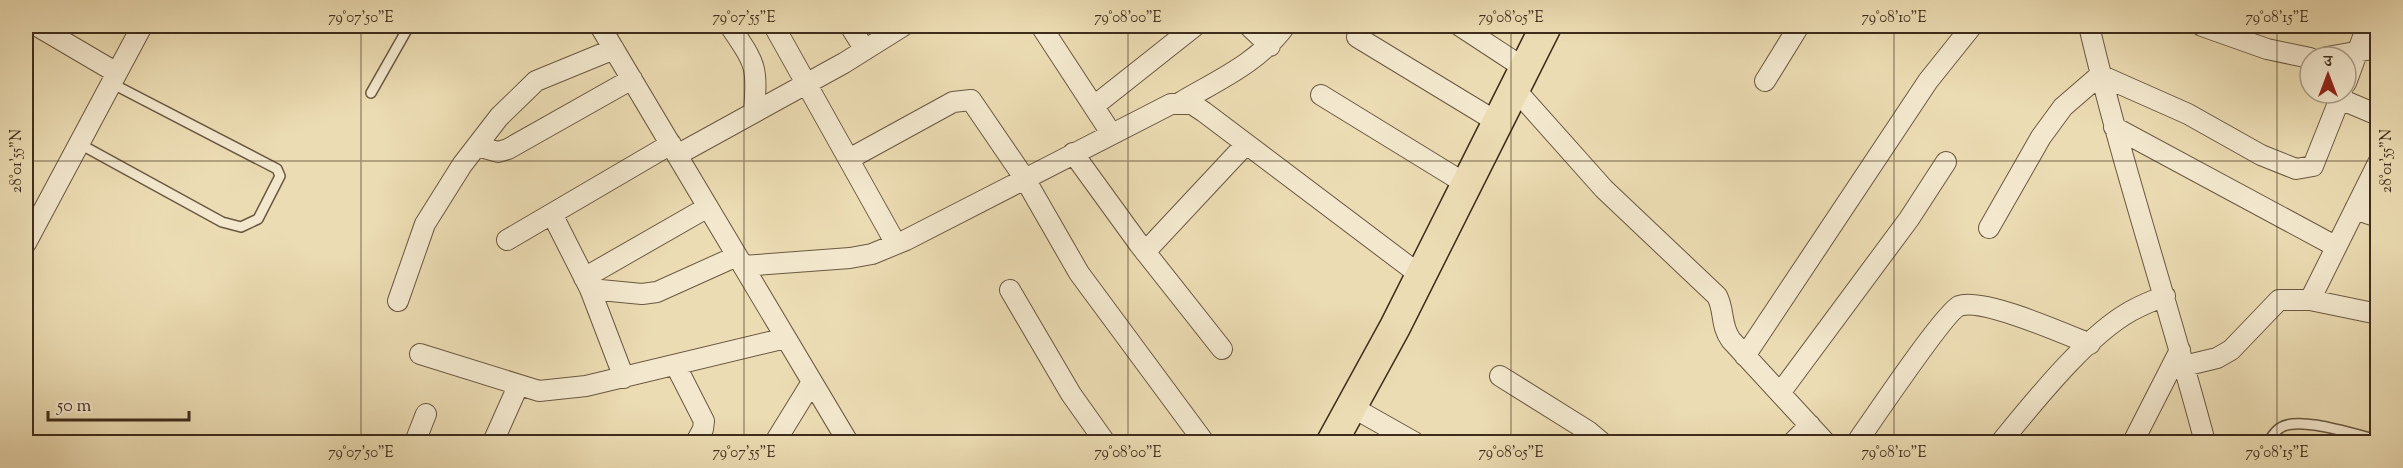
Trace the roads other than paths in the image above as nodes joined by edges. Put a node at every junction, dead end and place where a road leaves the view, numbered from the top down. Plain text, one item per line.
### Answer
1 (37, 26) edge
2 (142, 26) edge
3 (409, 26) edge
4 (602, 26) edge
5 (730, 26) edge
6 (774, 26) edge
7 (850, 26) edge
8 (903, 26) edge
9 (1041, 26) edge
10 (1195, 26) edge
11 (1249, 26) edge
12 (1285, 26) edge
13 (1460, 26) edge
14 (1546, 26) edge
15 (1799, 26) edge
16 (1972, 26) edge
17 (2089, 26) edge
18 (2202, 26) edge
19 (2367, 26) edge
20 (1357, 37) dead end
21 (1270, 46) junction
22 (614, 49) junction
23 (865, 50) junction
24 (2368, 50) edge
25 (2298, 55) edge
26 (2358, 67) edge
27 (2100, 75) junction
28 (114, 78) junction
29 (1519, 78) junction
30 (632, 79) junction
31 (1765, 81) dead end
32 (806, 83) junction
33 (371, 93) dead end
34 (1321, 95) dead end
35 (1181, 102) junction
36 (2358, 102) edge
37 (2338, 105) edge
38 (1094, 106) junction
39 (754, 111) junction
40 (2378, 115) edge
41 (1497, 122) junction
42 (2114, 127) junction
43 (1111, 133) junction
44 (78, 144) junction
45 (1246, 144) junction
46 (477, 146) junction
47 (674, 150) junction
48 (1073, 153) junction
49 (849, 159) junction
50 (1946, 162) dead end
51 (2378, 163) edge
52 (1025, 179) junction
53 (1466, 184) junction
54 (708, 207) junction
55 (2355, 209) junction
56 (552, 214) junction
57 (2378, 217) edge
58 (1989, 228) dead end
59 (507, 240) dead end
60 (26, 243) edge
61 (896, 244) junction
62 (2336, 246) junction
63 (1145, 252) junction
64 (740, 261) junction
65 (1420, 275) junction
66 (587, 283) junction
67 (1010, 290) dead end
68 (2165, 296) junction
69 (2310, 300) junction
70 (398, 301) dead end
71 (2378, 314) edge
72 (786, 338) junction
73 (2090, 344) junction
74 (1222, 349) dead end
75 (420, 354) dead end
76 (1745, 356) junction
77 (2182, 358) junction
78 (676, 366) junction
79 (1500, 376) dead end
80 (624, 378) junction
81 (812, 382) junction
82 (518, 386) junction
83 (1780, 393) junction
84 (1352, 407) junction
85 (426, 414) dead end
86 (1810, 425) junction
87 (2378, 440) edge
88 (416, 442) edge
89 (494, 442) edge
90 (696, 442) edge
91 (775, 442) edge
92 (848, 442) edge
93 (1104, 442) edge
94 (1204, 442) edge
95 (1332, 442) edge
96 (1414, 442) edge
97 (1601, 442) edge
98 (1793, 442) edge
99 (1825, 442) edge
100 (1857, 442) edge
101 (2001, 442) edge
102 (2133, 442) edge
103 (2205, 442) edge
104 (2268, 442) edge

1 - 28 street
2 - 28 street
3 - 33 lane
4 - 22 street
5 - 39 street
6 - 32 street
7 - 23 street
8 - 23 street
9 - 38 street
10 - 38 street
11 - 21 street
12 - 21 street
13 - 29 street
14 - 29 main road
15 - 31 street
16 - 76 street
17 - 27 street
18 - 25 street
19 - 24 street
20 - 41 street
21 - 35 street
22 - 30 street
22 - 46 street
23 - 32 street
24 - 26 street
27 - 37 street
27 - 42 street
27 - 58 street
28 - 44 street
28 - 44 lane
29 - 41 main road
29 - 76 street
30 - 46 street
30 - 47 street
32 - 39 street
32 - 49 street
34 - 53 street
35 - 43 street
35 - 45 street
36 - 40 street
38 - 43 street
39 - 47 street
41 - 53 main road
42 - 62 street
42 - 68 street
43 - 48 street
44 - 60 street
45 - 63 street
45 - 65 street
46 - 70 street
47 - 54 street
47 - 56 street
48 - 52 street
48 - 63 street
49 - 52 street
49 - 61 street
50 - 83 street
51 - 55 street
52 - 61 street
52 - 94 street
53 - 65 main road
54 - 64 street
54 - 66 street
55 - 57 street
55 - 62 street
56 - 59 street
56 - 66 street
61 - 64 street
62 - 69 street
63 - 74 street
64 - 66 street
64 - 72 street
65 - 84 main road
66 - 80 street
67 - 93 street
68 - 73 street
68 - 77 street
69 - 71 street
69 - 77 street
72 - 78 street
72 - 81 street
73 - 100 street
73 - 101 street
75 - 82 street
76 - 83 street
77 - 102 street
77 - 103 street
78 - 80 street
78 - 90 street
79 - 97 street
80 - 82 street
81 - 91 street
81 - 92 street
82 - 89 street
83 - 86 street
84 - 95 main road
84 - 96 street
85 - 88 street
86 - 98 street
86 - 99 street
87 - 104 lane

